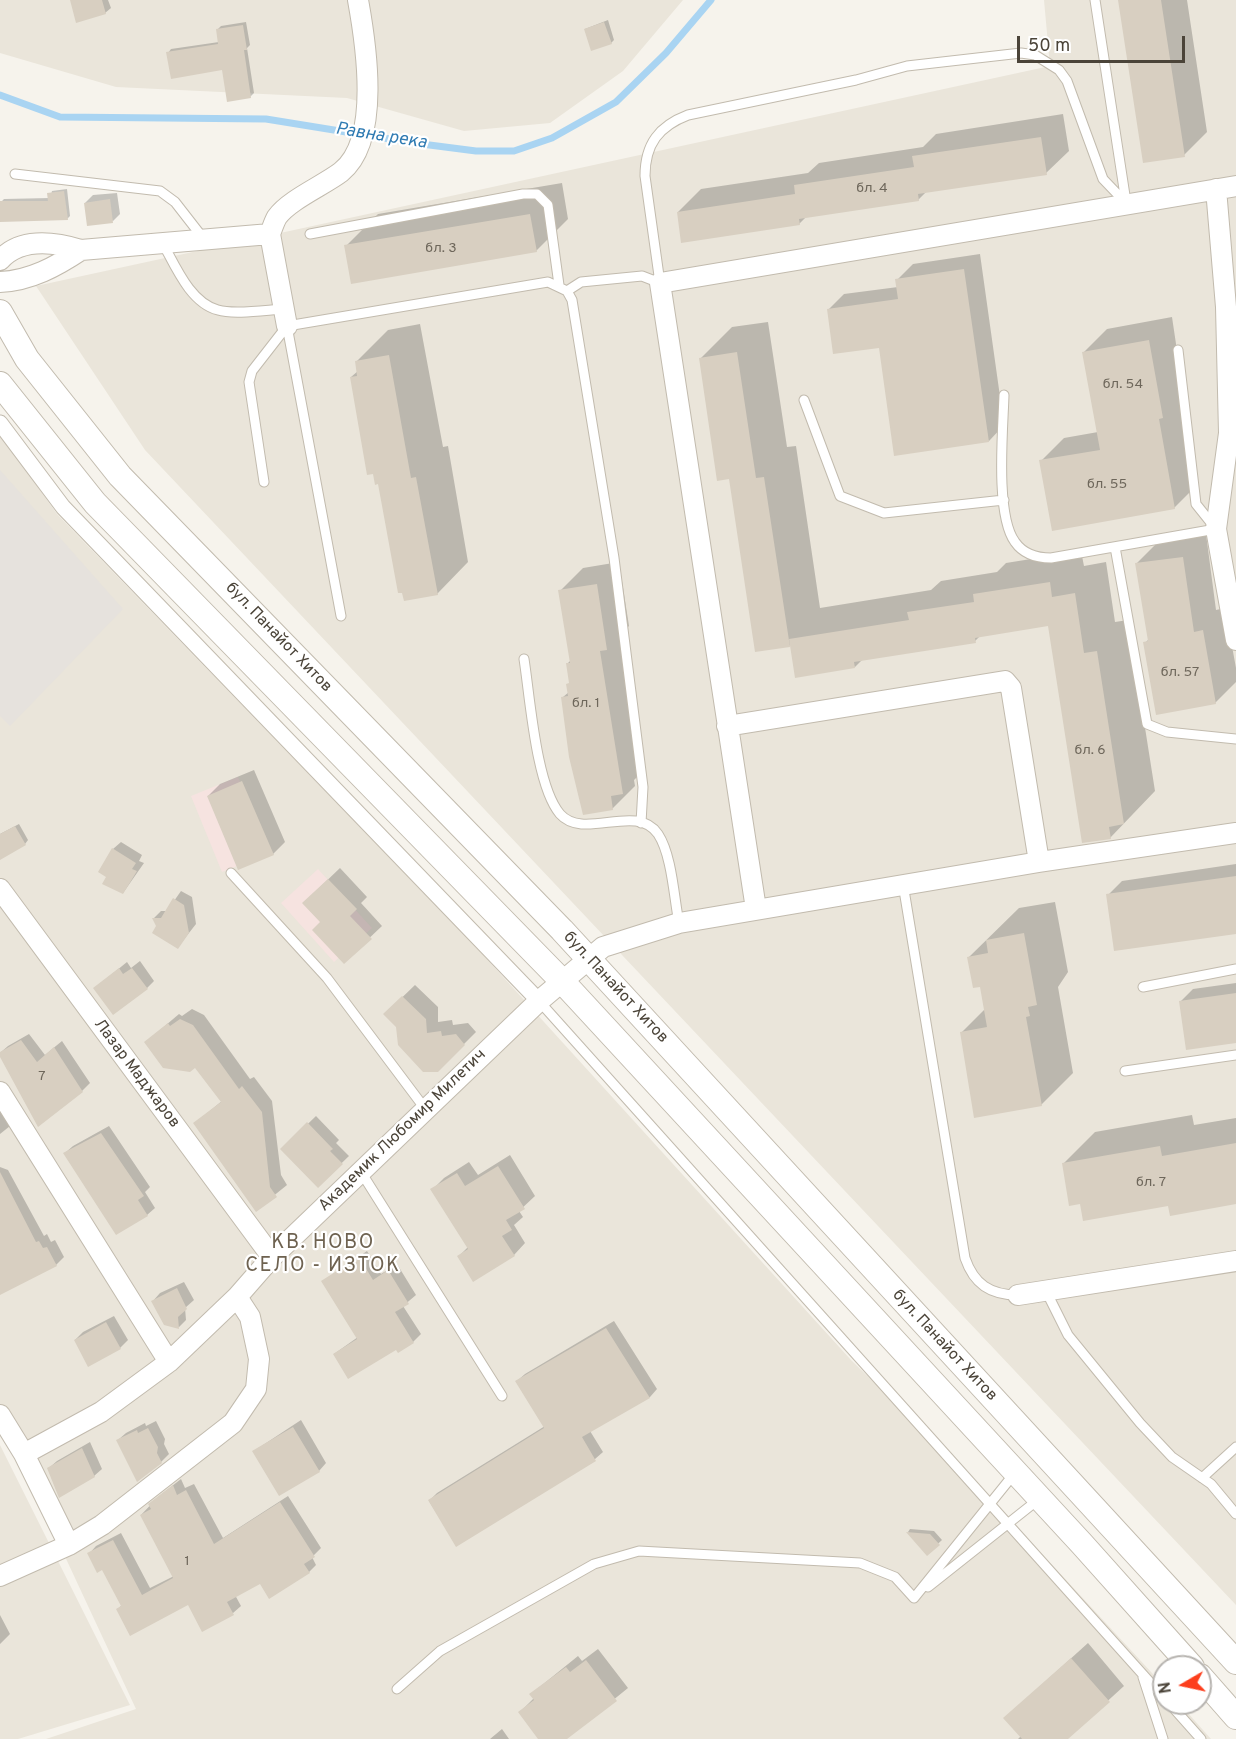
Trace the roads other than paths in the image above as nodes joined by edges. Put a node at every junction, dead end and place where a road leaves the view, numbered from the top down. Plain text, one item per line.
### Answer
1 (358, 0) edge
2 (1095, 0) edge
3 (15, 174) dead end
4 (1236, 186) edge
5 (1216, 189) junction
6 (1126, 203) junction
7 (270, 234) junction
8 (310, 234) dead end
9 (203, 238) junction
10 (162, 242) junction
11 (81, 249) junction
12 (0, 260) edge
13 (0, 282) edge
14 (660, 284) junction
15 (559, 285) junction
16 (567, 291) junction
17 (0, 312) edge
18 (286, 318) junction
19 (1178, 350) dead end
20 (0, 384) edge
21 (1004, 395) dead end
22 (804, 399) dead end
23 (0, 423) edge
24 (264, 482) dead end
25 (1004, 500) junction
26 (1216, 529) junction
27 (1115, 547) junction
28 (342, 616) dead end
29 (1236, 640) edge
30 (524, 659) dead end
31 (727, 726) junction
32 (1236, 739) edge
33 (641, 823) junction
34 (1236, 833) edge
35 (1039, 862) junction
36 (231, 873) dead end
37 (903, 884) junction
38 (0, 890) edge
39 (756, 909) junction
40 (679, 923) junction
41 (587, 958) junction
42 (1236, 969) edge
43 (561, 980) junction
44 (1143, 987) dead end
45 (539, 1001) junction
46 (1236, 1056) edge
47 (1125, 1071) dead end
48 (0, 1092) edge
49 (426, 1110) junction
50 (361, 1172) junction
51 (272, 1257) junction
52 (1236, 1261) edge
53 (1046, 1291) junction
54 (1018, 1295) joint
55 (237, 1297) junction
56 (169, 1362) junction
57 (502, 1396) dead end
58 (0, 1415) edge
59 (1236, 1447) edge
60 (24, 1454) junction
61 (1016, 1471) junction
62 (1202, 1478) junction
63 (1040, 1498) junction
64 (989, 1504) junction
65 (1236, 1514) edge
66 (1008, 1524) junction
67 (69, 1545) junction
68 (0, 1576) edge
69 (914, 1598) junction
70 (1181, 1655) edge
71 (1236, 1662) edge
72 (1141, 1672) junction
73 (1152, 1684) edge
74 (397, 1689) dead end
75 (1212, 1690) edge
76 (1180, 1715) edge
77 (1236, 1717) edge
78 (1163, 1739) edge
79 (1201, 1739) edge

1 - 7 street
2 - 6 lane
3 - 9 lane
4 - 5 street
5 - 6 street
5 - 26 street
6 - 14 street
6 - 14 lane
7 - 9 street
7 - 18 street
8 - 15 lane
9 - 10 street
10 - 11 street
10 - 18 lane
11 - 12 street
11 - 13 street
14 - 16 lane
14 - 31 street
15 - 16 lane
15 - 18 lane
16 - 33 lane
17 - 41 street, бул. Панайот Хитов
18 - 24 lane
18 - 28 lane
19 - 26 lane
20 - 43 street, бул. Панайот Хитов
21 - 25 lane
22 - 25 lane
23 - 45 street
25 - 27 lane
26 - 27 lane
26 - 29 street
27 - 32 lane
30 - 33 lane
31 - 35 street
31 - 39 street
33 - 40 lane
34 - 35 street, Академик Любомир Милетич
35 - 37 street, Академик Любомир Милетич
36 - 49 lane
37 - 39 street, Академик Любомир Милетич
37 - 54 lane
38 - 51 street, Лазар Маджаров
39 - 40 street, Академик Любомир Милетич
40 - 41 street, Академик Любомир Милетич
41 - 43 street, Академик Любомир Милетич
41 - 71 street, бул. Панайот Хитов
42 - 44 lane
43 - 45 street, Академик Любомир Милетич
43 - 61 street, бул. Панайот Хитов
45 - 49 street, Академик Любомир Милетич
45 - 64 lane
46 - 47 lane
48 - 56 street
49 - 50 street, Академик Любомир Милетич
50 - 51 street, Академик Любомир Милетич
50 - 57 lane
51 - 55 street, Академик Любомир Милетич
52 - 53 street
53 - 54 street
53 - 62 lane
55 - 56 street, Академик Любомир Милетич
55 - 67 street
56 - 60 street, Академик Любомир Милетич
58 - 60 street
59 - 62 lane
60 - 67 street
61 - 63 street, бул. Панайот Хитов
61 - 64 lane
62 - 65 lane
63 - 66 lane
63 - 70 street, бул. Панайот Хитов
64 - 66 lane
64 - 69 lane
66 - 69 lane
66 - 72 lane
67 - 68 street
69 - 74 lane
72 - 73 lane
72 - 78 lane
75 - 77 street
76 - 79 lane

